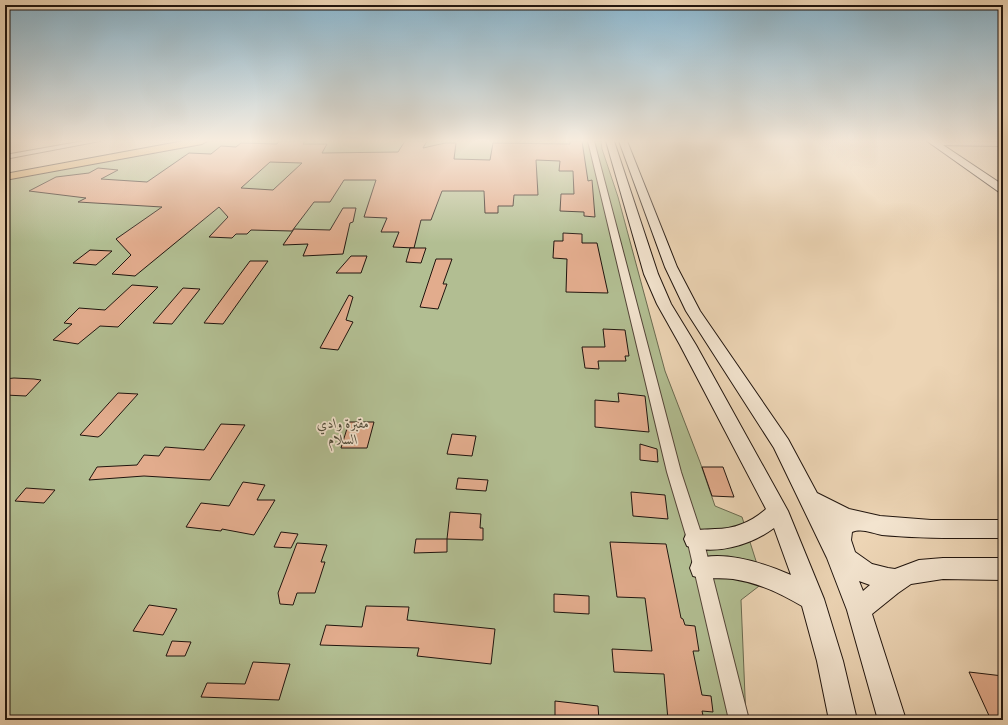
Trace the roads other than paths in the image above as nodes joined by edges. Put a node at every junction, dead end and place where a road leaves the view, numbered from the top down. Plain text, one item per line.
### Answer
1 (17, 175) edge
2 (599, 175) edge
3 (620, 175) edge
4 (637, 175) edge
5 (981, 175) edge
6 (5, 177) edge
7 (1003, 190) edge
8 (693, 312) junction
9 (670, 313) junction
10 (714, 342) junction
11 (688, 344) junction
12 (810, 499) junction
13 (778, 511) junction
14 (866, 522) junction
15 (1003, 529) edge
16 (695, 539) junction
17 (701, 568) junction
18 (1003, 568) edge
19 (899, 580) junction
20 (812, 598) junction
21 (859, 610) junction
22 (739, 720) edge
23 (843, 720) edge
24 (892, 720) edge

1 - 6 main road
2 - 16 street
3 - 9 main road
4 - 8 main road
5 - 7 main road
8 - 9 main road
8 - 10 main road
9 - 11 main road
10 - 11 main road
10 - 12 main road
11 - 13 main road
12 - 14 main road
12 - 21 main road
13 - 16 main road
13 - 20 main road
14 - 15 main road
14 - 19 main road
16 - 17 street
17 - 20 main road
17 - 22 street
18 - 19 main road
19 - 21 main road
20 - 23 main road
21 - 24 main road

